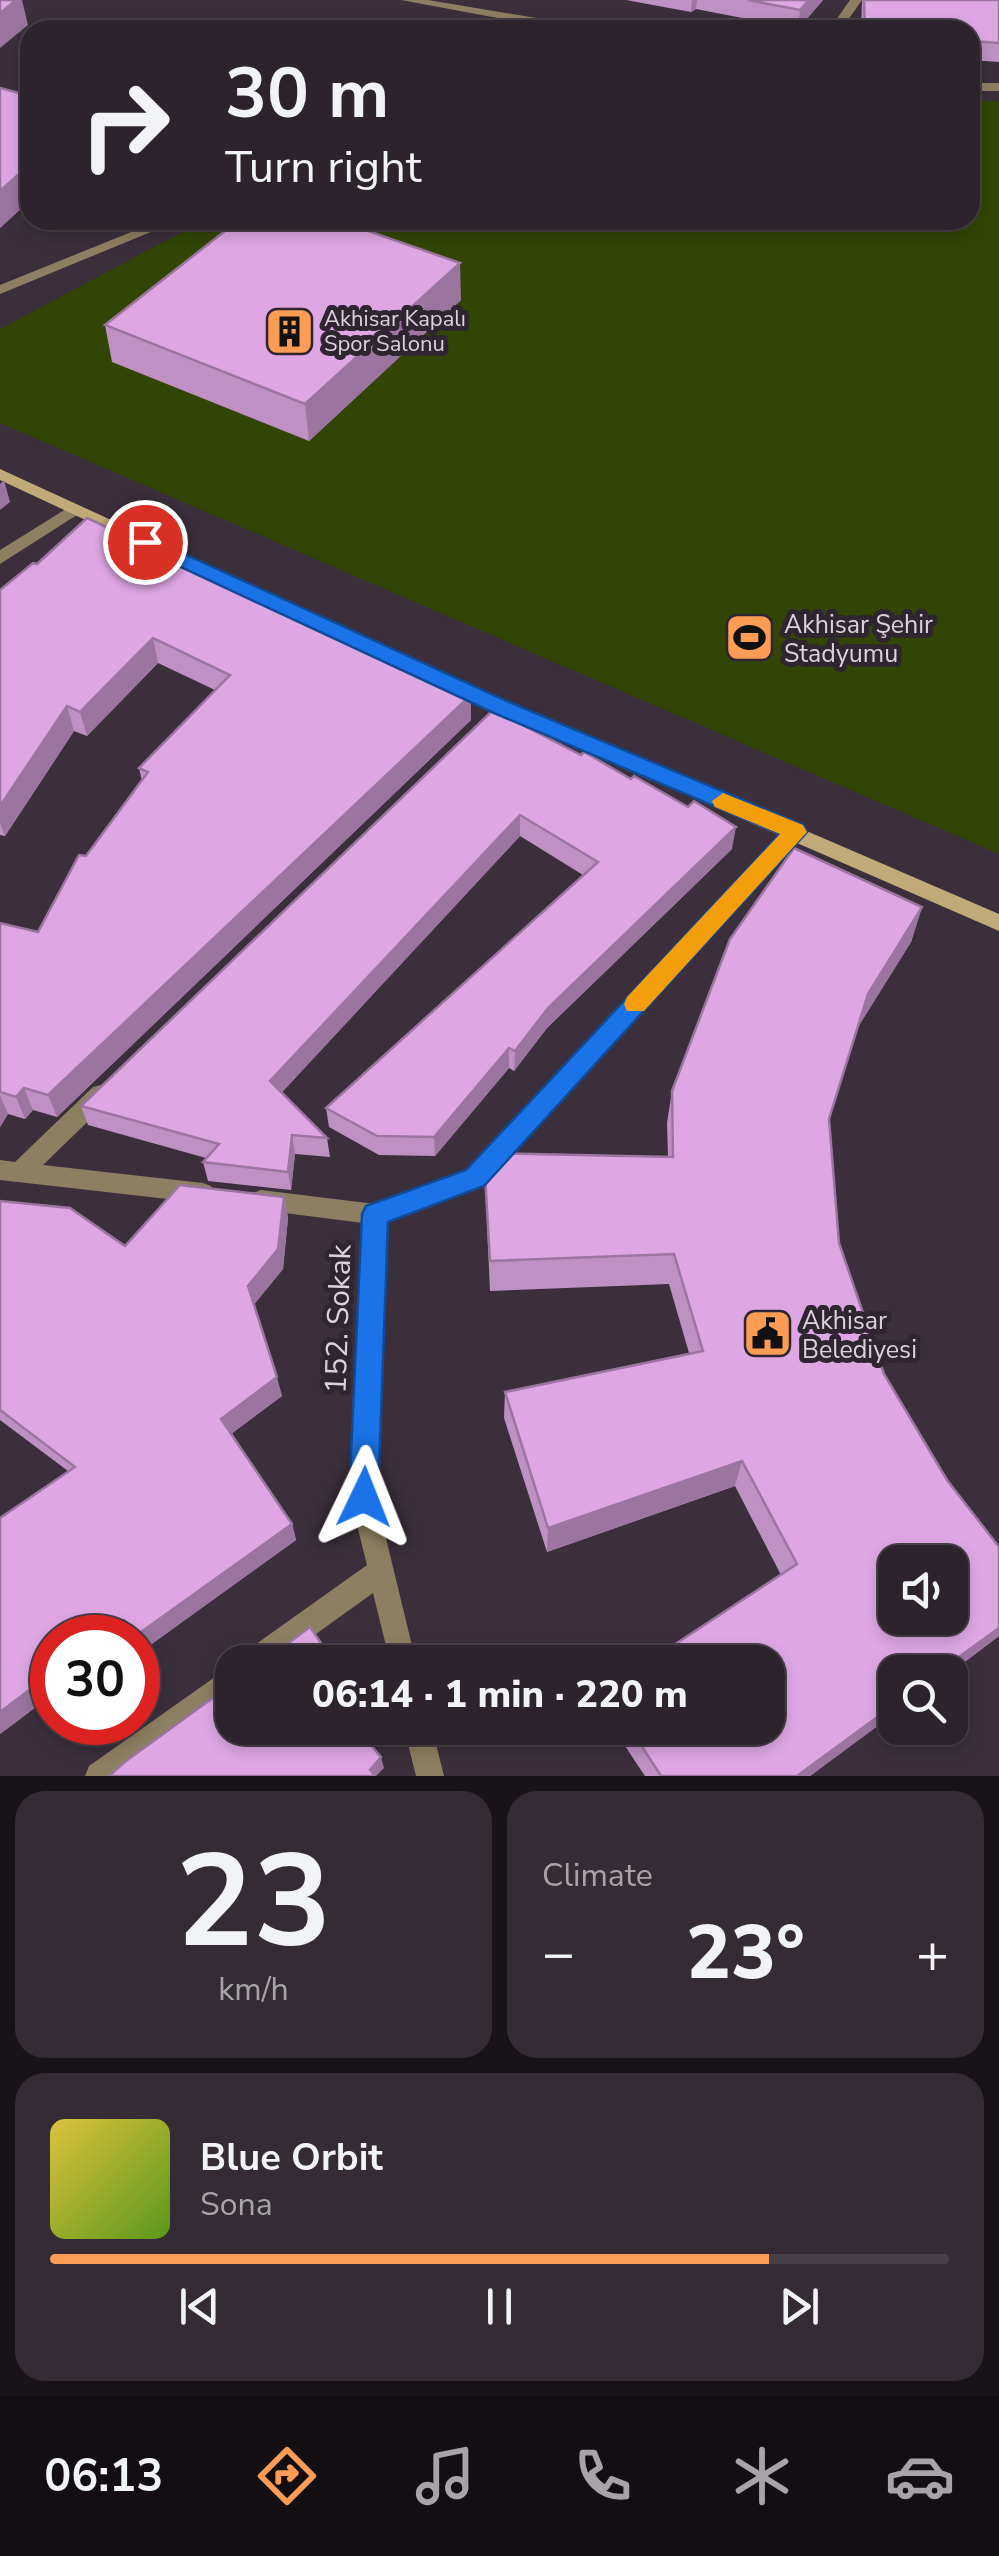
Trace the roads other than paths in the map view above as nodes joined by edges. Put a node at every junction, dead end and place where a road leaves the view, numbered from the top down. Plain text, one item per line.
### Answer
1 (415, 1) edge
2 (526, 20) edge
3 (148, 230) edge
4 (0, 290) edge
5 (0, 474) edge
6 (74, 509) junction
7 (0, 558) edge
8 (796, 832) junction
9 (999, 923) edge
10 (121, 1075) edge
11 (11, 1170) edge
12 (375, 1214) junction
13 (381, 1571) junction
14 (279, 1645) edge
15 (399, 1645) edge
16 (215, 1691) edge
17 (422, 1745) edge
18 (99, 1776) edge
19 (430, 1776) edge

1 - 2 street
3 - 4 street
5 - 6 street
6 - 7 street
6 - 8 street
8 - 9 street
8 - 12 street
10 - 11 street
11 - 12 street
12 - 13 street, 152. Sokak
13 - 14 street
13 - 15 street, 152. Sokak
16 - 18 street
17 - 19 street

